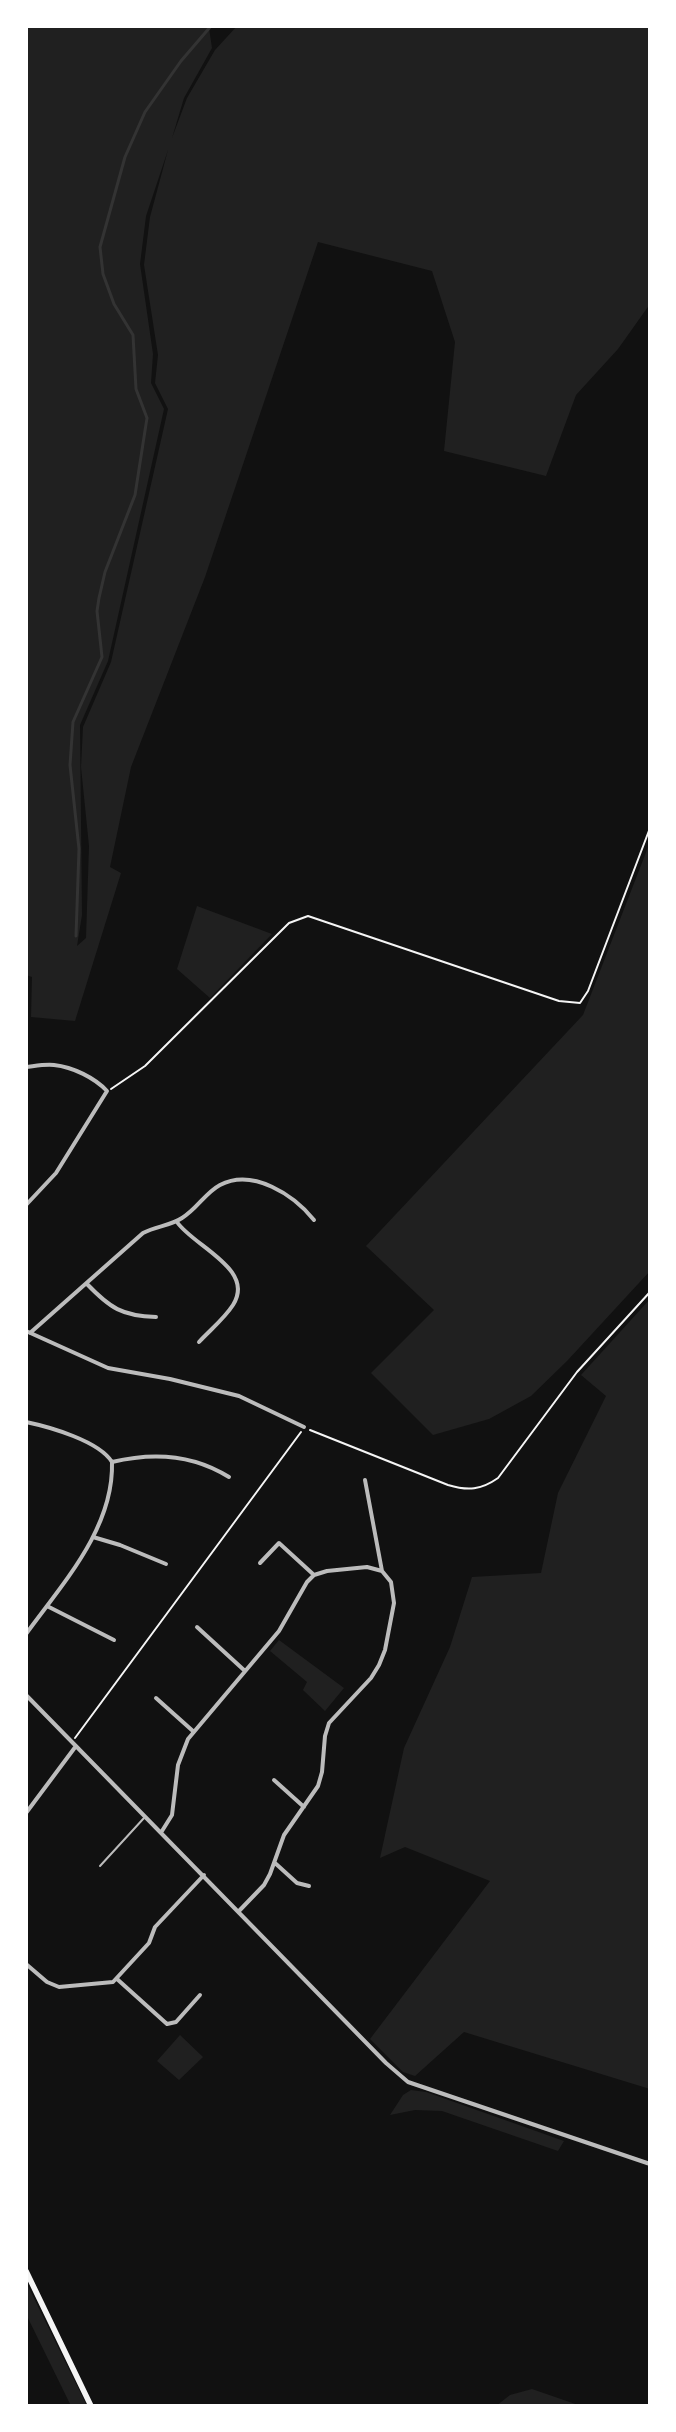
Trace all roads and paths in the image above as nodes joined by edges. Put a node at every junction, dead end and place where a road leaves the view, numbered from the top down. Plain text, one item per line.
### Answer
1 (650, 828) edge
2 (26, 1067) edge
3 (107, 1091) junction
4 (26, 1205) edge
5 (314, 1220) dead end
6 (177, 1222) junction
7 (87, 1284) junction
8 (650, 1292) edge
9 (156, 1318) dead end
10 (28, 1332) edge
11 (199, 1342) dead end
12 (26, 1422) edge
13 (304, 1427) junction
14 (112, 1462) junction
15 (229, 1477) dead end
16 (365, 1480) dead end
17 (93, 1537) junction
18 (260, 1563) dead end
19 (166, 1564) dead end
20 (382, 1571) junction
21 (314, 1575) junction
22 (47, 1606) junction
23 (197, 1627) dead end
24 (26, 1634) edge
25 (114, 1640) dead end
26 (245, 1671) junction
27 (26, 1695) edge
28 (156, 1698) dead end
29 (194, 1732) junction
30 (72, 1742) junction
31 (76, 1746) junction
32 (274, 1780) dead end
33 (304, 1807) junction
34 (26, 1813) edge
35 (146, 1815) junction
36 (162, 1831) junction
37 (275, 1863) junction
38 (100, 1866) dead end
39 (204, 1875) junction
40 (309, 1886) dead end
41 (239, 1911) junction
42 (26, 1964) edge
43 (117, 1979) junction
44 (200, 1995) dead end
45 (650, 2164) edge
46 (26, 2271) edge
47 (92, 2406) edge

1 - 3 path
2 - 3 street
3 - 4 street
5 - 6 street
6 - 7 street
6 - 11 street
7 - 9 street
7 - 10 street
8 - 13 path
10 - 13 street
12 - 14 street
13 - 30 path
14 - 15 street
14 - 17 street
16 - 20 street
17 - 19 street
17 - 22 street
18 - 21 street
20 - 21 street
20 - 33 street
21 - 26 street
22 - 24 street
22 - 25 street
23 - 26 street
26 - 29 street
27 - 30 street
28 - 29 street
29 - 36 street
30 - 31 street
31 - 34 street
31 - 35 street
32 - 33 street
33 - 37 street
35 - 36 street
35 - 38 lane
36 - 39 street
37 - 40 street
37 - 41 street
39 - 41 street
39 - 43 street
41 - 45 street
42 - 43 street
43 - 44 street
46 - 47 main road

